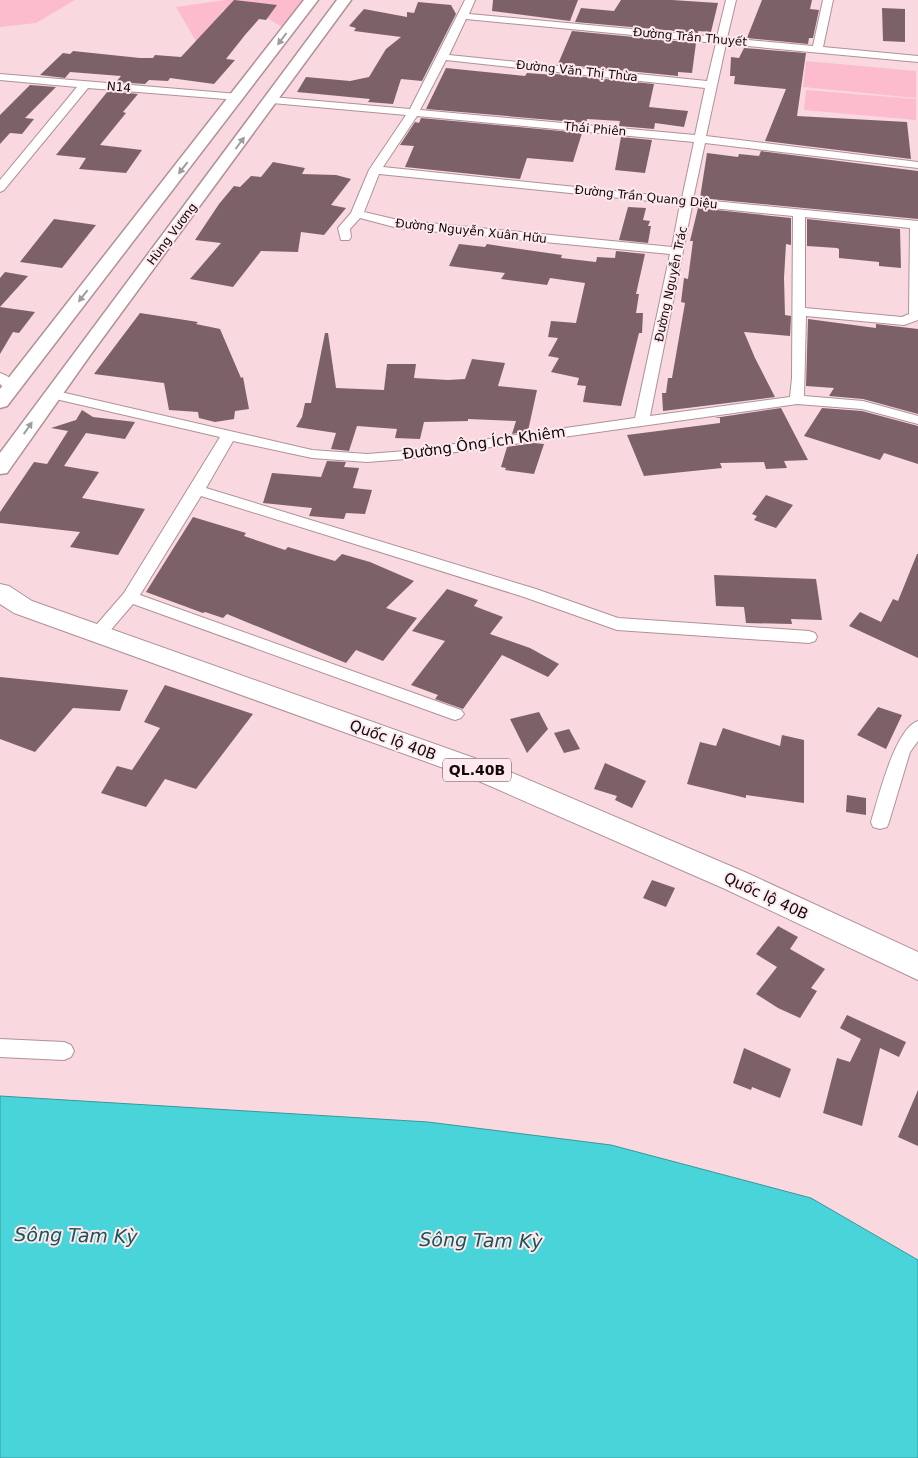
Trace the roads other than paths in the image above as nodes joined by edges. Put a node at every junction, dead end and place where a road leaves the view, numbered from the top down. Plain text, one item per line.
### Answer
1 (311, 0) edge
2 (344, 0) edge
3 (470, 0) edge
4 (730, 0) edge
5 (828, 0) edge
6 (463, 16) junction
7 (721, 40) junction
8 (817, 49) junction
9 (443, 58) junction
10 (918, 59) edge
11 (0, 77) edge
12 (84, 84) junction
13 (711, 85) junction
14 (238, 97) junction
15 (272, 100) junction
16 (414, 112) junction
17 (702, 138) junction
18 (918, 165) edge
19 (375, 170) junction
20 (0, 188) edge
21 (689, 202) junction
22 (799, 213) junction
23 (357, 214) junction
24 (917, 225) edge
25 (345, 237) dead end
26 (678, 252) junction
27 (799, 311) junction
28 (3, 388) edge
29 (52, 394) junction
30 (797, 400) junction
31 (642, 420) junction
32 (918, 420) edge
33 (229, 435) junction
34 (0, 468) edge
35 (197, 490) junction
36 (0, 592) edge
37 (130, 597) junction
38 (11, 606) edge
39 (98, 635) junction
40 (809, 637) dead end
41 (455, 714) dead end
42 (918, 727) edge
43 (880, 822) dead end
44 (918, 967) edge
45 (0, 1048) edge
46 (64, 1050) dead end

1 -> 14 main road
2 - 15 main road, Hùng Vương
3 - 6 street
4 - 7 street, Đường Nguyễn Trác
5 - 8 street
6 - 7 street, Đường Trần Thuyết
6 - 9 street
7 - 8 street, Đường Trần Thuyết
7 - 13 street, Đường Nguyễn Trác
8 - 10 street, Đường Trần Thuyết
9 - 13 street, Đường Văn Thị Thừa
9 - 16 street
11 - 12 street, N14
12 - 14 street, N14
12 - 20 street
13 - 17 street, Đường Nguyễn Trác
14 - 15 main road
14 -> 28 main road
15 - 16 street, Thái Phiên
29 -> 15 main road, Hùng Vương
16 - 17 street, Thái Phiên
16 - 19 street
17 - 18 street, Thái Phiên
17 - 21 street, Đường Nguyễn Trác
19 - 21 street, Đường Trần Quang Diệu
19 - 23 street
21 - 22 street, Đường Trần Quang Diệu
21 - 26 street, Đường Nguyễn Trác
22 - 24 street, Đường Trần Quang Diệu
22 - 27 street
23 - 25 street
23 - 26 street, Đường Nguyễn Xuân Hữu
24 - 27 street
26 - 31 street, Đường Nguyễn Trác
27 - 30 street
28 - 29 main road
29 - 33 street, Đường Ông Ích Khiêm
34 -> 29 main road, Hùng Vương
30 - 31 street, Đường Ông Ích Khiêm
30 - 32 street, Đường Ông Ích Khiêm
31 - 33 street, Đường Ông Ích Khiêm
33 - 35 street
35 - 37 street
35 - 40 street
36 - 38 highway, Quốc lộ 40B
37 - 39 street
37 - 41 street
38 - 39 highway, Quốc lộ 40B / QL.40B
39 - 44 highway, Quốc lộ 40B / QL.40B
42 - 43 street
45 - 46 street

